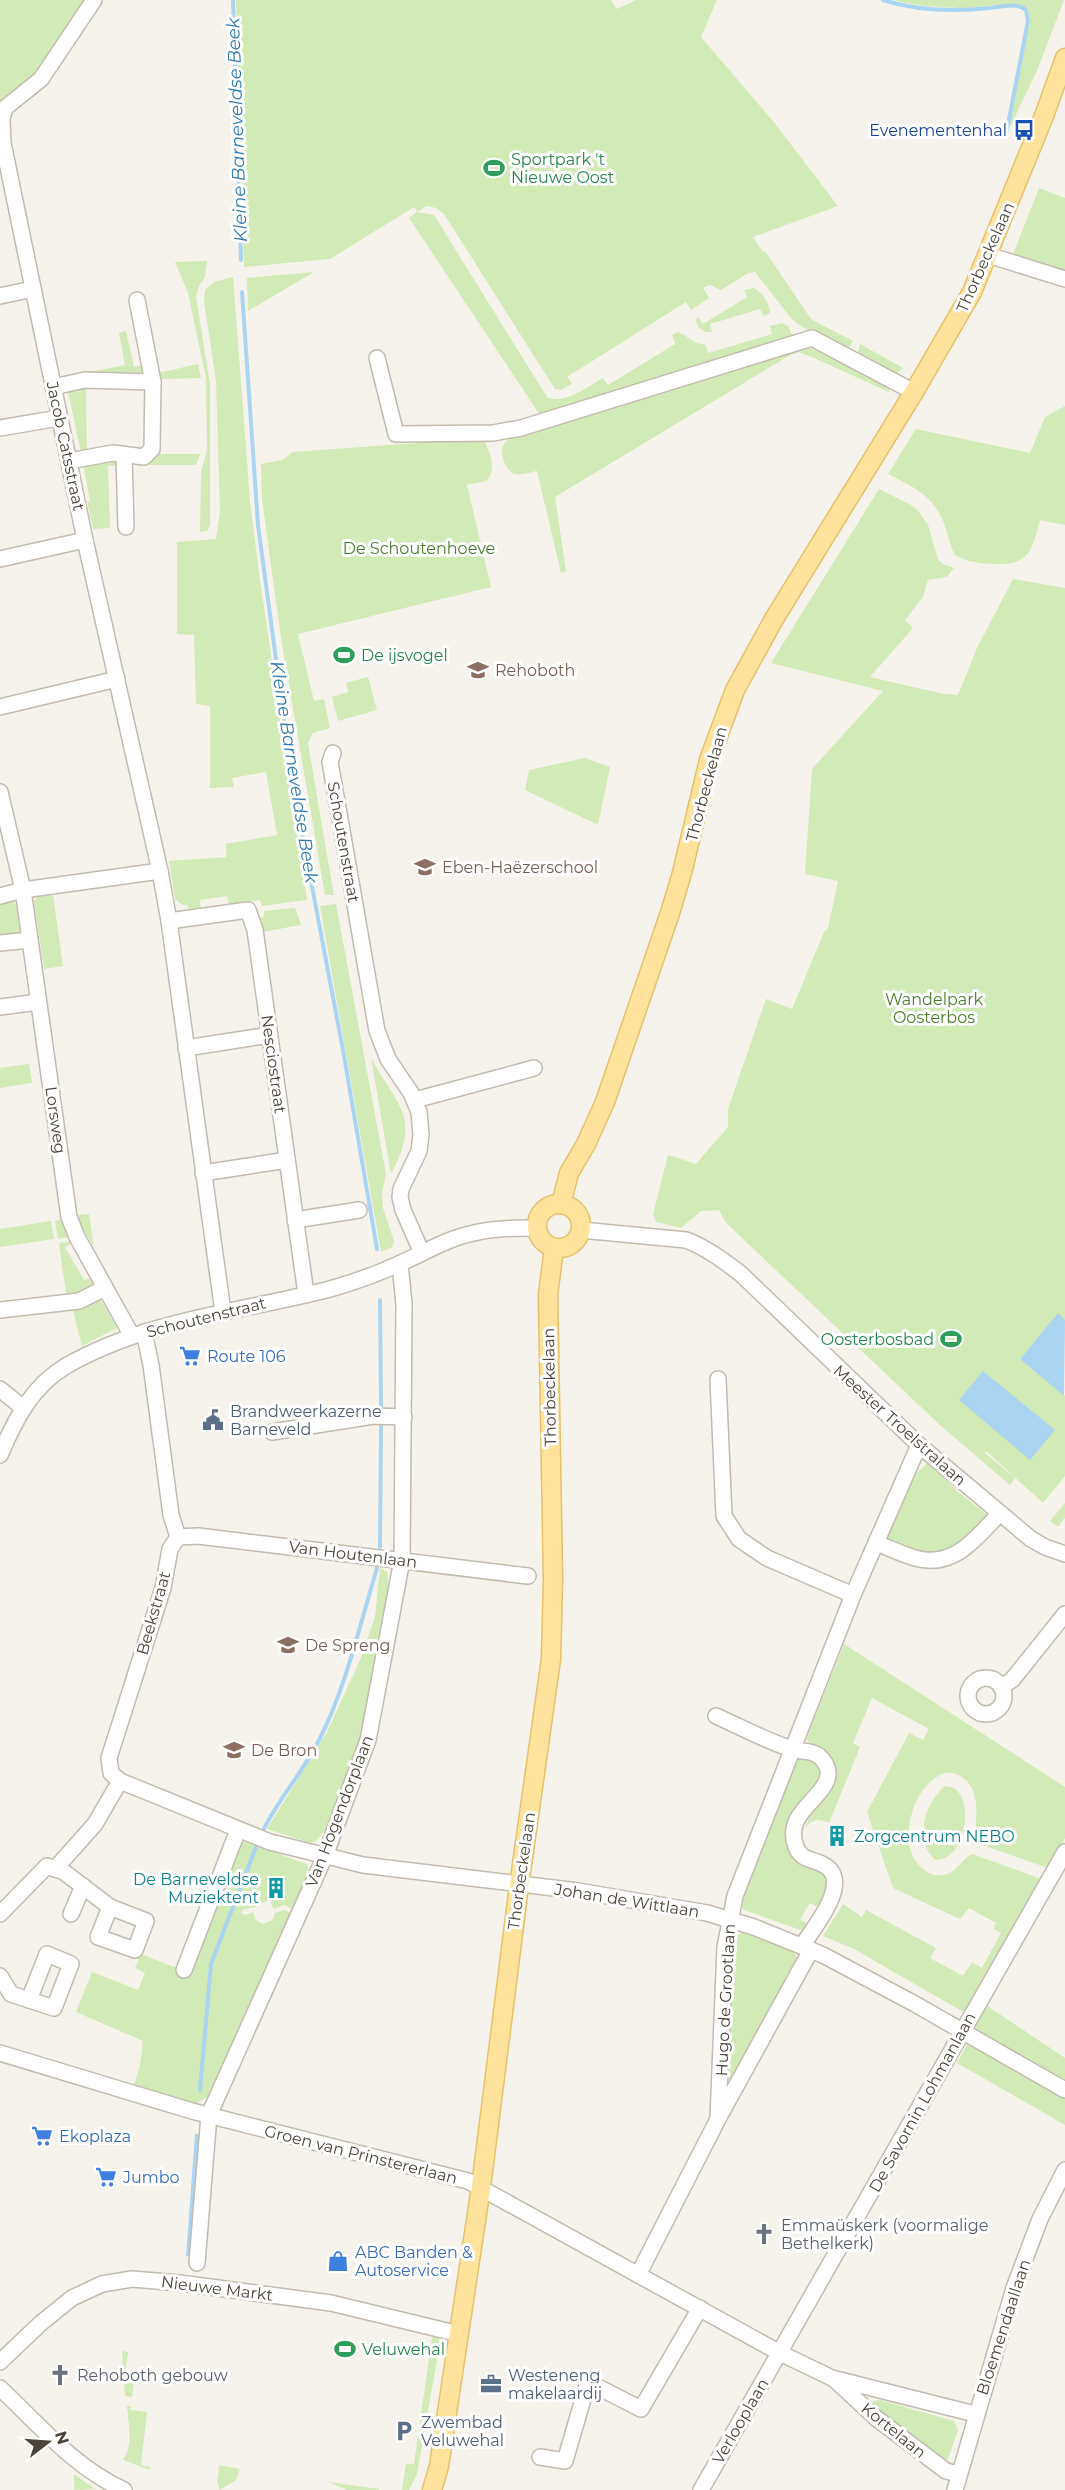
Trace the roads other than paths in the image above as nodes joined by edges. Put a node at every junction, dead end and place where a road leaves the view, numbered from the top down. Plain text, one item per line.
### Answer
1 (94, 0) edge
2 (1065, 58) edge
3 (1065, 83) edge
4 (1044, 116) junction
5 (2, 143) edge
6 (988, 255) junction
7 (1065, 279) edge
8 (33, 289) junction
9 (0, 296) edge
10 (137, 300) dead end
11 (377, 358) dead end
12 (153, 382) junction
13 (53, 387) junction
14 (914, 392) junction
15 (59, 418) junction
16 (0, 428) edge
17 (124, 456) junction
18 (69, 461) junction
19 (126, 527) dead end
20 (85, 540) junction
21 (0, 559) edge
22 (117, 679) junction
23 (0, 707) edge
24 (333, 753) dead end
25 (0, 792) edge
26 (160, 871) junction
27 (23, 890) junction
28 (0, 896) edge
29 (169, 921) junction
30 (30, 940) junction
31 (0, 944) edge
32 (38, 1002) junction
33 (0, 1007) edge
34 (270, 1035) junction
35 (186, 1048) junction
36 (534, 1068) dead end
37 (415, 1100) junction
38 (287, 1160) junction
39 (203, 1173) junction
40 (561, 1204) junction
41 (359, 1210) dead end
42 (295, 1220) junction
43 (537, 1228) junction
44 (581, 1230) junction
45 (554, 1248) junction
46 (422, 1253) junction
47 (400, 1264) junction
48 (105, 1288) junction
49 (306, 1294) junction
50 (0, 1310) edge
51 (223, 1312) junction
52 (138, 1334) junction
53 (718, 1379) dead end
54 (0, 1389) edge
55 (23, 1408) junction
56 (404, 1417) junction
57 (272, 1432) dead end
58 (919, 1445) junction
59 (0, 1455) edge
60 (1000, 1513) junction
61 (178, 1537) junction
62 (876, 1543) junction
63 (1065, 1554) edge
64 (402, 1560) junction
65 (528, 1576) dead end
66 (853, 1595) junction
67 (1065, 1614) edge
68 (1001, 1687) dead end
69 (716, 1716) dead end
70 (792, 1749) junction
71 (120, 1781) junction
72 (240, 1831) junction
73 (1065, 1852) edge
74 (325, 1856) junction
75 (51, 1867) junction
76 (83, 1886) junction
77 (519, 1886) junction
78 (110, 1907) dead end
79 (0, 1914) edge
80 (71, 1914) dead end
81 (729, 1919) junction
82 (807, 1948) junction
83 (184, 1970) dead end
84 (0, 1976) edge
85 (29, 2000) dead end
86 (961, 2032) junction
87 (0, 2053) edge
88 (1065, 2090) edge
89 (209, 2115) junction
90 (718, 2119) junction
91 (1065, 2170) edge
92 (482, 2187) junction
93 (197, 2263) dead end
94 (638, 2275) junction
95 (700, 2308) junction
96 (459, 2334) junction
97 (780, 2353) junction
98 (0, 2362) edge
99 (832, 2378) junction
100 (0, 2388) edge
101 (975, 2414) junction
102 (540, 2457) dead end
103 (959, 2474) junction
104 (105, 2486) edge
105 (124, 2490) edge
106 (432, 2490) edge
107 (701, 2490) edge
108 (955, 2490) edge

1 - 5 street, Jacob Catsstraat
2 - 4 main road, Thorbeckelaan
3 - 4 main road, Thorbeckelaan
4 - 6 main road, Thorbeckelaan
5 - 8 street, Jacob Catsstraat
6 - 7 street
6 - 14 main road, Thorbeckelaan
8 - 9 street
8 - 13 street, Jacob Catsstraat
10 - 12 street
11 - 14 street
12 - 13 street
12 - 17 street
13 - 15 street, Jacob Catsstraat
14 - 40 main road, Thorbeckelaan
15 - 16 street
15 - 18 street, Jacob Catsstraat
17 - 18 street
17 - 19 street
18 - 20 street, Jacob Catsstraat
20 - 21 street
20 - 22 street, Jacob Catsstraat
22 - 23 street
22 - 26 street, Jacob Catsstraat
24 - 37 street, Schoutenstraat
25 - 27 street, Lorsweg
26 - 27 street
26 - 29 street, Jacob Catsstraat
27 - 28 street
27 - 30 street, Lorsweg
29 - 34 street, Nesciostraat
29 - 35 street, Jacob Catsstraat
30 - 31 street
30 - 32 street, Lorsweg
32 - 33 street
32 - 48 street, Lorsweg
34 - 35 street
34 - 38 street, Nesciostraat
35 - 39 street, Jacob Catsstraat
36 - 37 street
37 - 46 street, Schoutenstraat
38 - 39 street
38 - 42 street, Nesciostraat
39 - 51 street, Jacob Catsstraat
40 - 43 main road
40 - 44 main road
41 - 42 street
42 - 49 street, Nesciostraat
43 - 45 main road
43 - 46 street, Schoutenstraat
44 - 45 main road
44 - 58 street, Meester Troelstralaan
45 - 77 main road, Thorbeckelaan
46 - 47 street, Schoutenstraat
47 - 49 street, Schoutenstraat
47 - 56 street, Van Hogendorplaan
48 - 50 street
48 - 52 street, Lorsweg
49 - 51 street, Schoutenstraat
51 - 52 street, Schoutenstraat
52 - 55 street, Schoutenstraat
52 - 61 street
53 - 66 street
54 - 55 street
55 - 59 street, Schoutenstraat
56 - 57 street
56 - 64 street, Van Hogendorplaan
58 - 60 street, Meester Troelstralaan
58 - 62 street, Hugo de Grootlaan
60 - 62 street
60 - 63 street, Meester Troelstralaan
61 - 64 street, Van Houtenlaan
61 - 71 street, Beekstraat
62 - 66 street, Hugo de Grootlaan
64 - 65 street, Van Houtenlaan
64 - 74 street, Van Hogendorplaan
66 - 70 street, Hugo de Grootlaan
67 - 68 street
69 - 70 street
70 - 81 street, Hugo de Grootlaan
70 - 82 street
71 - 72 street, Johan de Wittlaan
71 - 75 street
72 - 74 street, Johan de Wittlaan
72 - 83 street
73 - 86 street, De Savornin Lohmanlaan
74 - 77 street, Johan de Wittlaan
74 - 89 street, Van Hogendorplaan
75 - 76 street
75 - 79 street
76 - 78 street
76 - 80 street
77 - 81 street, Johan de Wittlaan
77 - 92 main road, Thorbeckelaan
81 - 82 street, Johan de Wittlaan
81 - 90 street, Hugo de Grootlaan
82 - 86 street, Johan de Wittlaan
82 - 90 street, Hugo de Grootlaan
84 - 85 street
86 - 88 street, Johan de Wittlaan
86 - 97 street, De Savornin Lohmanlaan
87 - 89 street, Groen van Prinstererlaan
89 - 92 street, Groen van Prinstererlaan
89 - 93 street, Van Hogendorplaan
90 - 94 street, Hugo de Grootlaan
91 - 101 street, Bloemendaallaan
92 - 94 street, Groen van Prinstererlaan
92 - 96 main road, Thorbeckelaan
94 - 95 street, Groen van Prinstererlaan
95 - 97 street, Groen van Prinstererlaan
95 - 102 street
96 - 98 street, Nieuwe Markt
96 - 106 main road, Thorbeckelaan
97 - 99 street, Kortelaan
97 - 107 street, Verlooplaan
99 - 101 street, Kortelaan
99 - 103 street, Kortelaan
100 - 104 street
101 - 103 street, Bloemendaallaan
103 - 108 street, Bloemendaallaan
104 - 105 street

